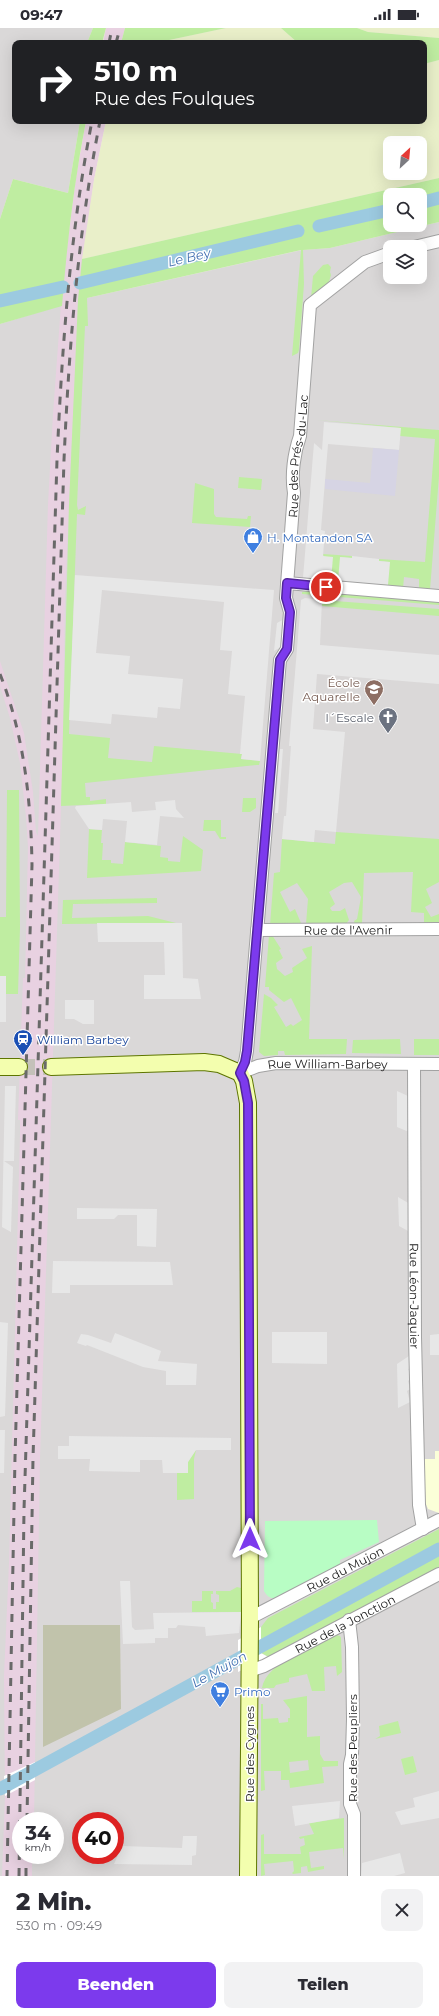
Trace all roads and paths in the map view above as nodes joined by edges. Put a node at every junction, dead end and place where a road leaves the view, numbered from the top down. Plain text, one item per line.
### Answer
1 (439, 241) edge
2 (427, 244) edge
3 (383, 256) edge
4 (287, 583) junction
5 (439, 596) edge
6 (439, 929) edge
7 (257, 930) junction
8 (414, 1064) junction
9 (439, 1064) edge
10 (0, 1067) edge
11 (19, 1067) tunnel mouth
12 (51, 1067) tunnel mouth
13 (240, 1073) junction
14 (439, 1520) edge
15 (423, 1529) junction
16 (439, 1574) edge
17 (349, 1620) junction
18 (250, 1625) junction
19 (250, 1668) junction
20 (248, 1876) edge
21 (354, 1876) edge

1 - 2 street
3 - 4 street, Rue des Prés-du-Lac
4 - 5 street
4 - 7 street, Rue des Prés-du-Lac
6 - 7 street, Rue de l'Avenir
7 - 13 street, Rue des Prés-du-Lac
8 - 9 street, Rue William-Barbey
8 - 13 street, Rue William-Barbey
8 - 15 street, Rue Léon-Jaquier
10 - 11 street
12 - 13 street
13 - 18 street
14 - 15 street, Rue du Mujon
15 - 18 street, Rue du Mujon
16 - 17 street, Rue de la Jonction
17 - 19 street, Rue de la Jonction
17 - 21 street, Rue des Peupliers
18 - 19 street, Rue des Cygnes
19 - 20 street, Rue des Cygnes

